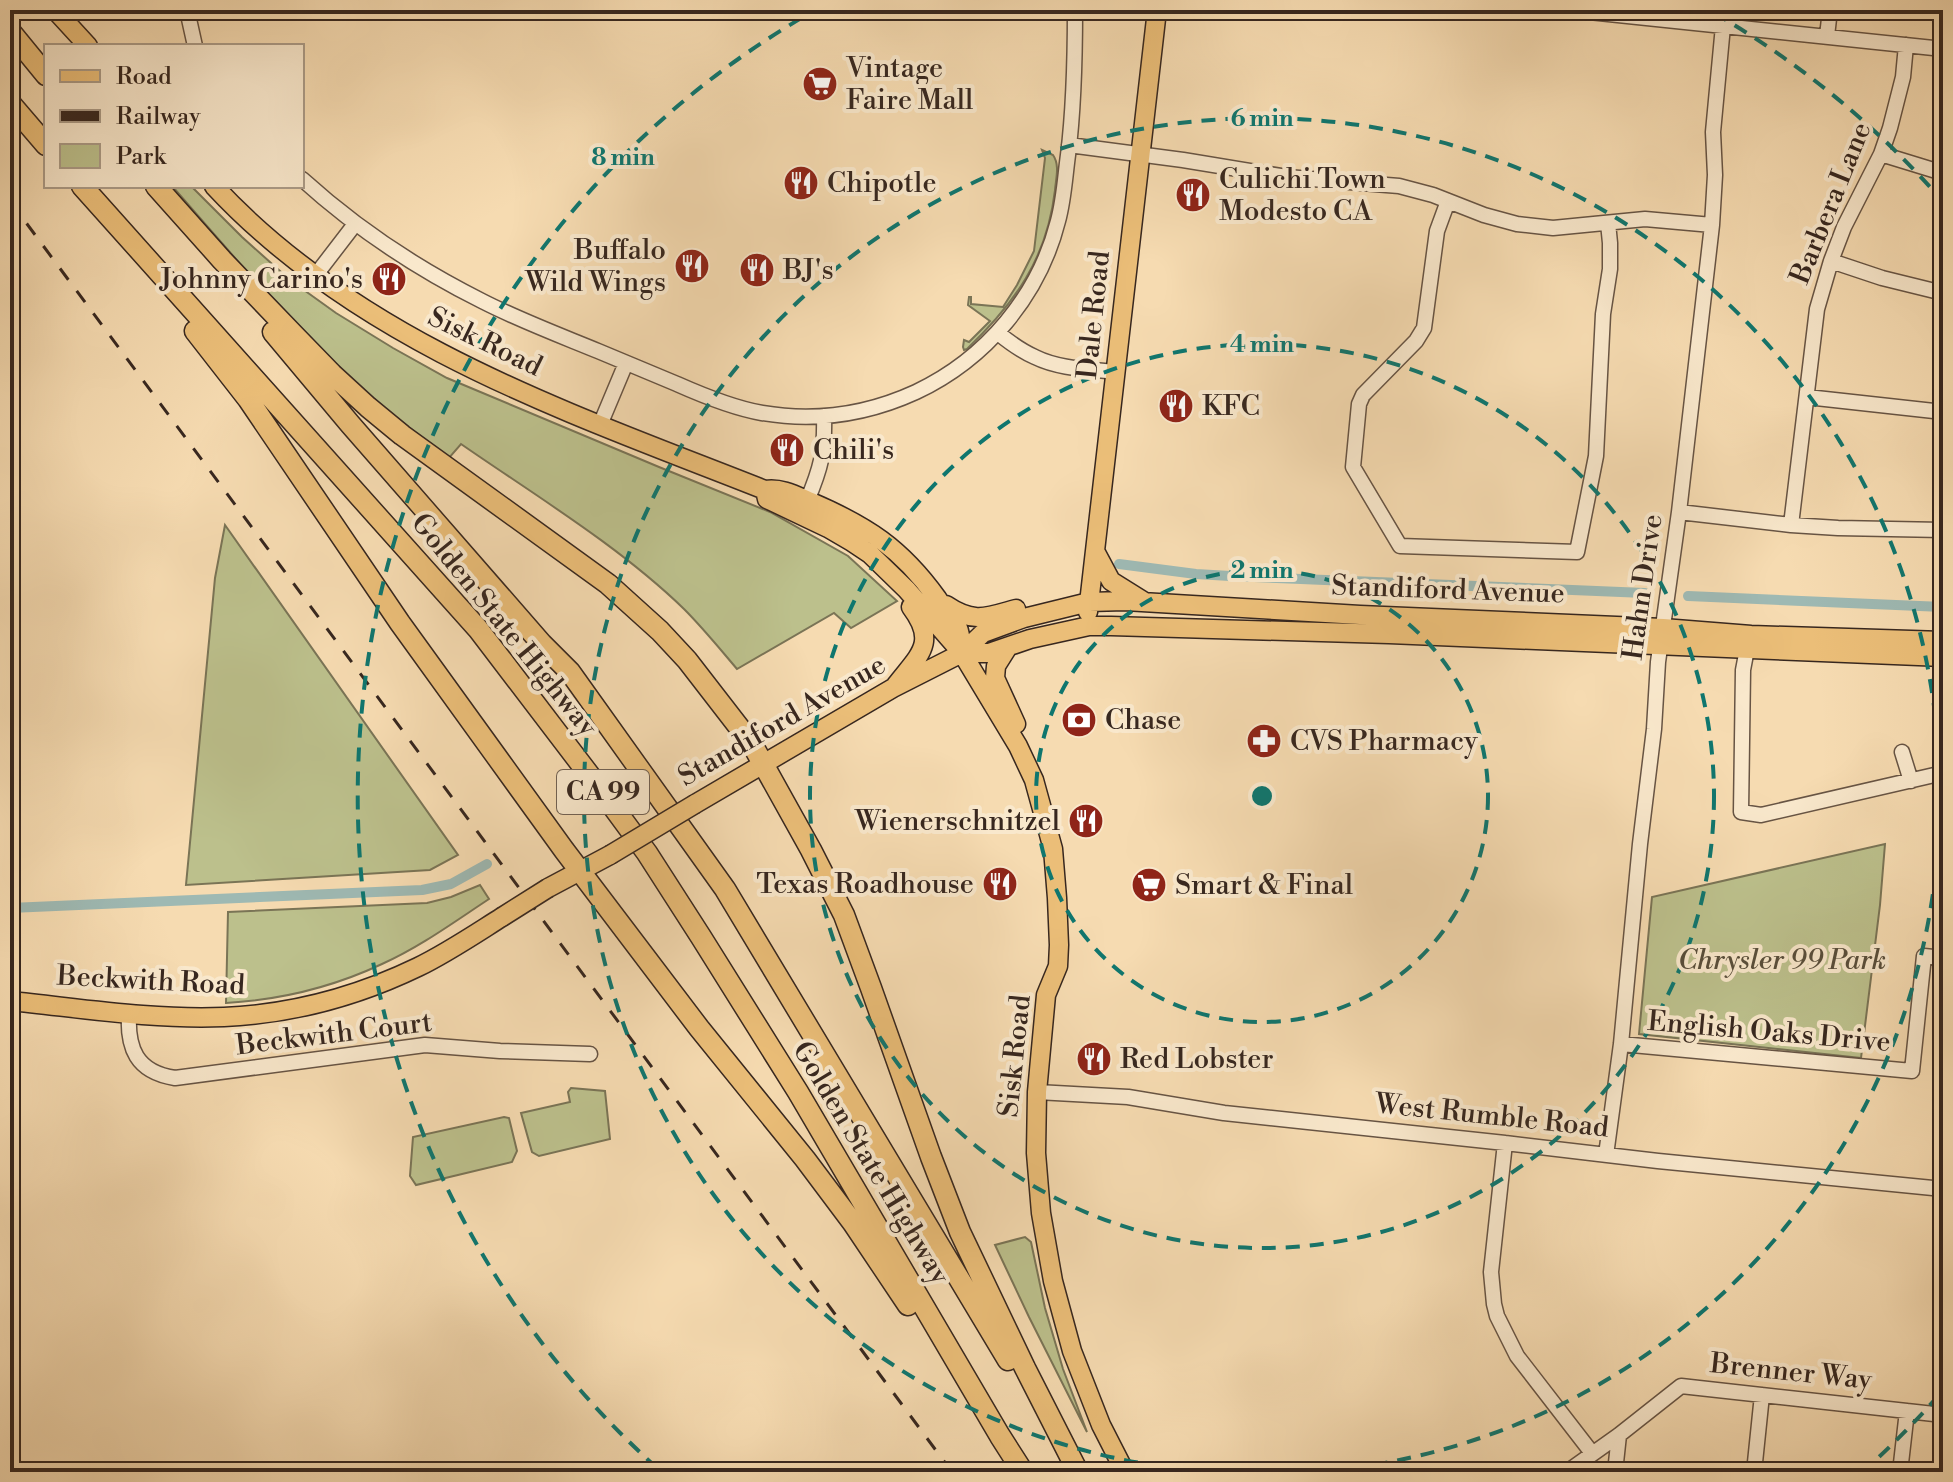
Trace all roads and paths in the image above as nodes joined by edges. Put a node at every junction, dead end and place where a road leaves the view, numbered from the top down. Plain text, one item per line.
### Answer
1 (55, 10) edge
2 (187, 10) edge
3 (1075, 10) edge
4 (1157, 10) edge
5 (1570, 10) edge
6 (1830, 10) edge
7 (1723, 26) junction
8 (10, 31) edge
9 (1827, 36) junction
10 (86, 44) edge
11 (195, 44) edge
12 (1906, 45) junction
13 (1943, 49) edge
14 (44, 73) edge
15 (13, 107) edge
16 (44, 143) edge
17 (1069, 145) junction
18 (44, 150) edge
19 (1141, 153) junction
20 (1881, 154) junction
21 (1943, 173) edge
22 (304, 181) edge
23 (71, 188) edge
24 (84, 188) edge
25 (144, 188) edge
26 (158, 188) edge
27 (220, 189) edge
28 (1448, 201) junction
29 (1608, 223) junction
30 (355, 224) junction
31 (1712, 225) junction
32 (1831, 261) junction
33 (315, 276) junction
34 (1943, 293) edge
35 (998, 333) junction
36 (626, 363) junction
37 (1116, 372) junction
38 (1807, 397) junction
39 (1943, 412) edge
40 (824, 416) junction
41 (600, 425) junction
42 (765, 490) junction
43 (807, 501) junction
44 (1679, 512) junction
45 (1791, 525) junction
46 (828, 528) junction
47 (1943, 530) edge
48 (1095, 551) junction
49 (938, 600) junction
50 (1089, 602) junction
51 (1146, 603) junction
52 (1089, 626) junction
53 (1661, 636) junction
54 (1943, 641) edge
55 (1008, 647) junction
56 (1747, 649) junction
57 (962, 653) junction
58 (1943, 657) edge
59 (893, 688) junction
60 (1018, 746) junction
61 (1902, 752) dead end
62 (763, 765) junction
63 (1943, 773) edge
64 (1911, 781) junction
65 (580, 871) junction
66 (548, 888) joint
67 (1943, 958) edge
68 (10, 1001) edge
69 (129, 1013) junction
70 (1621, 1044) junction
71 (590, 1054) dead end
72 (1037, 1092) junction
73 (1505, 1143) junction
74 (1606, 1155) junction
75 (1943, 1189) edge
76 (1762, 1395) junction
77 (1907, 1411) junction
78 (1943, 1415) edge
79 (1619, 1435) junction
80 (1592, 1453) junction
81 (1015, 1472) edge
82 (1023, 1472) edge
83 (1078, 1472) edge
84 (1125, 1472) edge
85 (1567, 1472) edge
86 (1615, 1472) edge
87 (1754, 1472) edge
88 (1900, 1472) edge

1 - 10 main road
2 - 11 street
3 - 17 street
4 - 19 main road, Dale Road
5 - 7 street
6 - 9 street
7 - 9 street
7 - 31 street, Hahn Drive
8 - 14 highway
9 - 12 street
12 - 13 street
12 - 20 street, Barbera Lane
15 - 16 highway
15 - 18 highway
17 - 19 street
17 - 35 street
19 - 28 street
19 - 37 main road, Dale Road
20 - 21 street
20 - 32 street, Barbera Lane
22 - 30 street
23 - 65 highway
24 - 82 highway, Golden State Highway / CA 99
25 - 83 highway, Golden State Highway / CA 99
26 - 62 highway
27 - 33 main road, Sisk Road
28 - 29 street
28 - 29 street
29 - 31 street
30 - 33 street
30 - 36 street
31 - 44 street, Hahn Drive
32 - 34 street
32 - 38 street, Barbera Lane
33 - 41 main road, Sisk Road
35 - 37 street
35 - 40 street
36 - 40 street
36 - 41 street
37 - 48 main road, Dale Road
38 - 39 street
38 - 45 street, Barbera Lane
40 - 43 street
41 - 42 main road, Sisk Road
42 - 43 main road, Sisk Road
42 - 46 main road, Sisk Road
43 - 49 main road, Sisk Road
44 - 45 street
44 - 53 street, Hahn Drive
45 - 47 street
46 - 57 main road, Sisk Road
46 - 59 main road
48 - 50 main road, Dale Road
48 - 51 main road
49 - 50 main road
49 - 57 main road, Sisk Road
50 - 51 main road, Standiford Avenue
50 - 52 main road, Dale Road
50 - 57 main road, Standiford Avenue
51 - 53 main road, Standiford Avenue
52 - 53 main road, Standiford Avenue
52 - 55 main road, Standiford Avenue
53 - 54 main road, Standiford Avenue
53 - 56 main road, Standiford Avenue
53 - 70 street, Hahn Drive
55 - 57 main road, Standiford Avenue
55 - 60 main road
56 - 58 main road, Standiford Avenue
56 - 64 street
57 - 59 main road, Standiford Avenue
57 - 60 main road, Sisk Road
59 - 62 main road, Standiford Avenue
60 - 72 main road, Sisk Road
61 - 64 street
62 - 65 main road, Standiford Avenue, bridge
62 - 83 highway
63 - 64 street
65 - 66 main road, Standiford Avenue
65 - 81 highway
66 - 69 main road, Beckwith Road, bridge
67 - 70 street, English Oaks Drive
68 - 69 main road, Beckwith Road
69 - 71 street, Beckwith Court
70 - 74 street, Hahn Drive
72 - 73 street, West Rumble Road
72 - 84 main road, Sisk Road
73 - 74 street, West Rumble Road
73 - 80 street
74 - 75 street, West Rumble Road
76 - 77 street, Brenner Way
76 - 79 street, Brenner Way
76 - 87 street
77 - 78 street, Brenner Way
77 - 88 street
79 - 80 street, Brenner Way
79 - 86 street
80 - 85 street, Brenner Way

